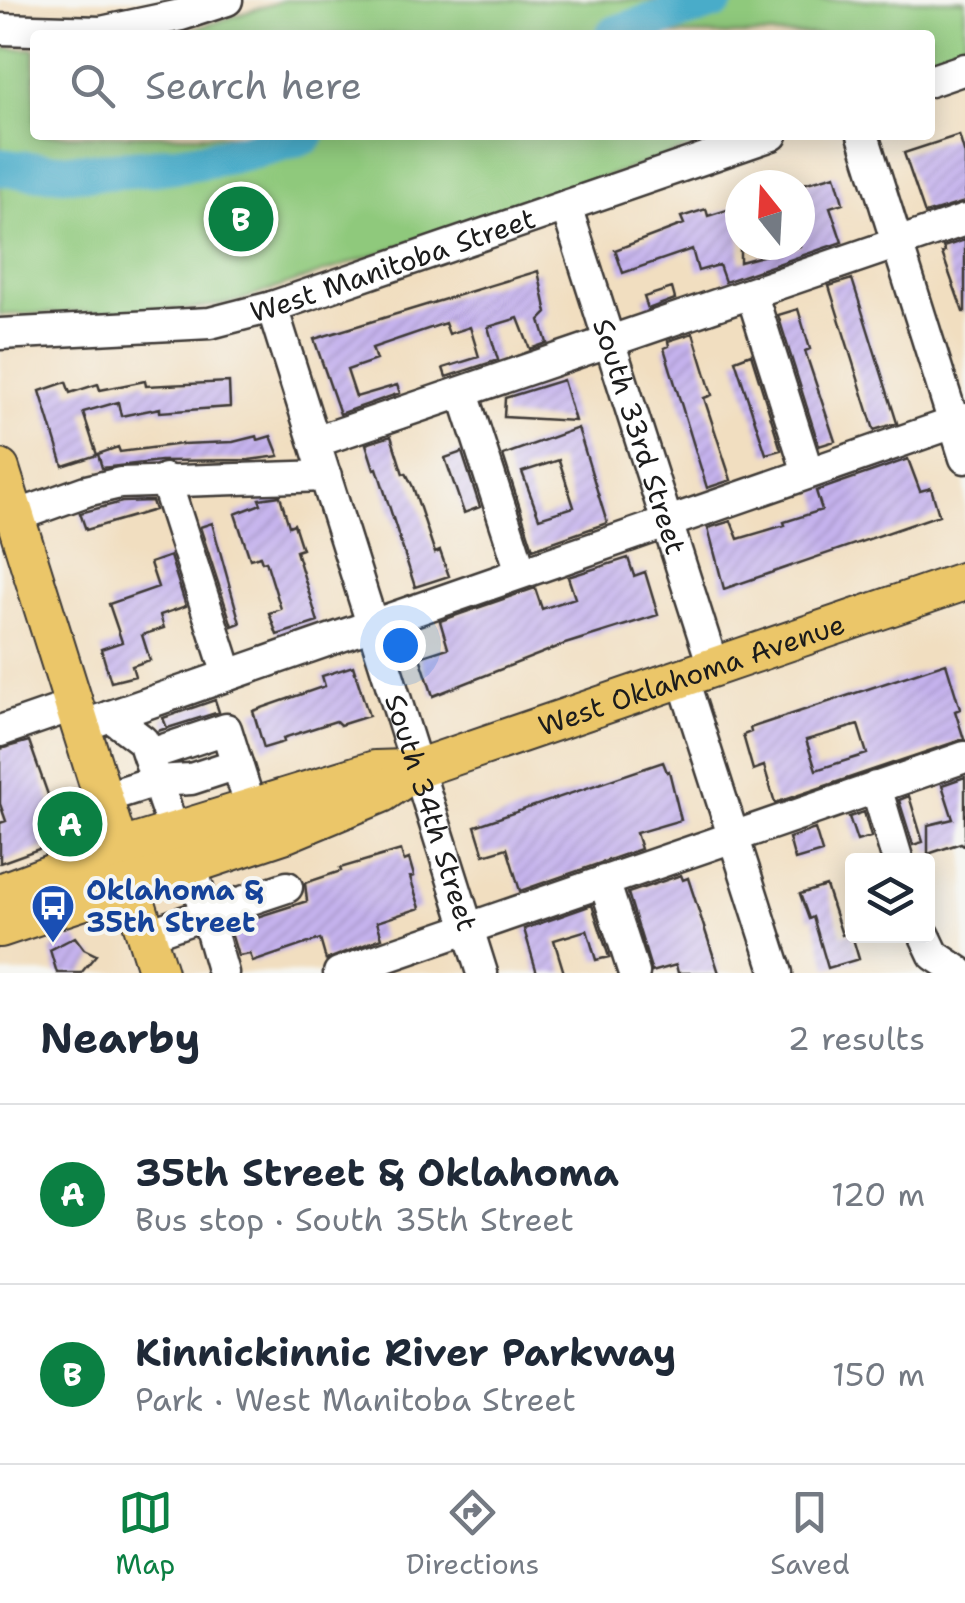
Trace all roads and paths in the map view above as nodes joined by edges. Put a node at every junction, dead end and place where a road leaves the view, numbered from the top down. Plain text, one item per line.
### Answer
1 (227, 0) edge
2 (179, 8) edge
3 (0, 30) edge
4 (107, 30) edge
5 (30, 31) edge
6 (965, 69) edge
7 (935, 79) edge
8 (757, 140) edge
9 (865, 140) edge
10 (566, 206) junction
11 (965, 220) edge
12 (898, 244) junction
13 (752, 295) junction
14 (272, 308) junction
15 (0, 334) edge
16 (610, 344) junction
17 (464, 393) junction
18 (959, 421) edge
19 (315, 442) junction
20 (965, 458) edge
21 (808, 473) junction
22 (326, 476) junction
23 (165, 479) junction
24 (5, 489) edge
25 (666, 521) junction
26 (521, 572) junction
27 (965, 580) edge
28 (374, 624) junction
29 (698, 674) junction
30 (228, 675) junction
31 (89, 716) junction
32 (0, 731) edge
33 (965, 757) edge
34 (152, 768) junction
35 (419, 768) junction
36 (876, 788) junction
37 (102, 798) junction
38 (251, 808) junction
39 (174, 832) junction
40 (734, 835) junction
41 (118, 849) junction
42 (896, 853) edge
43 (192, 865) junction
44 (604, 881) junction
45 (130, 887) junction
46 (287, 887) dead end
47 (0, 893) edge
48 (206, 914) junction
49 (0, 928) edge
50 (468, 928) junction
51 (146, 935) junction
52 (928, 943) edge
53 (158, 973) edge
54 (222, 973) edge
55 (339, 973) edge
56 (482, 973) edge
57 (634, 973) edge
58 (777, 973) edge
59 (961, 973) edge

1 - 2 street
2 - 4 street
3 - 5 street
6 - 7 street
8 - 10 street, West Manitoba Street
9 - 12 street
10 - 14 street, West Manitoba Street
10 - 16 street, South 33rd Street
11 - 12 street
12 - 13 street
12 - 18 street
13 - 16 street
13 - 21 street
14 - 15 street, West Manitoba Street
14 - 19 street, South 34th Street
16 - 17 street
16 - 25 street, South 33rd Street
17 - 19 street
17 - 26 street
18 - 20 street
18 - 21 street
19 - 22 street, South 34th Street
21 - 25 street
22 - 23 street
22 - 28 street, South 34th Street
23 - 24 street
23 - 30 street
24 - 31 main road
25 - 26 street
25 - 29 street, South 33rd Street
26 - 28 street
27 - 29 main road, West Oklahoma Avenue
28 - 30 street
28 - 35 street, South 34th Street
29 - 35 main road, West Oklahoma Avenue
29 - 40 street, South 33rd Street
30 - 31 street
31 - 32 street
31 - 34 street
31 - 37 main road
33 - 36 street
34 - 37 street
34 - 38 street
34 - 39 street
35 - 38 main road, West Oklahoma Avenue
35 - 43 main road, West Oklahoma Avenue
35 - 50 street, South 34th Street
36 - 40 street
36 - 42 street
37 - 41 main road
38 - 39 main road, West Oklahoma Avenue
39 - 41 main road, West Oklahoma Avenue
40 - 44 street
40 - 58 street, South 33rd Street
41 - 45 main road
41 - 47 main road, West Oklahoma Avenue
43 - 45 main road, West Oklahoma Avenue
43 - 48 street
44 - 50 street
44 - 57 street
45 - 49 main road, West Oklahoma Avenue
45 - 51 main road
46 - 48 street
48 - 51 street
48 - 54 street
50 - 55 street
50 - 56 street, South 34th Street
51 - 53 main road
52 - 59 street

